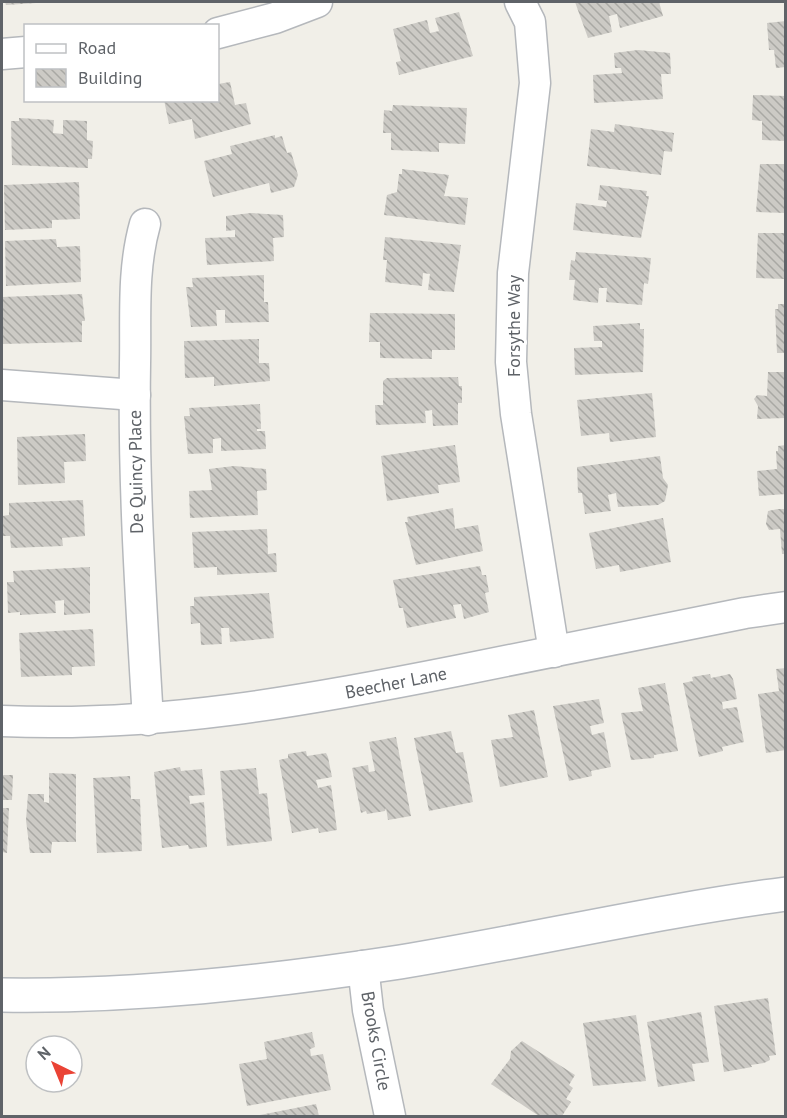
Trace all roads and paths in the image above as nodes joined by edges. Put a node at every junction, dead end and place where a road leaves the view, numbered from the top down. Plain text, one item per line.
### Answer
1 (317, 2) edge
2 (520, 2) edge
3 (219, 33) edge
4 (24, 52) edge
5 (2, 54) edge
6 (145, 224) dead end
7 (2, 385) edge
8 (135, 395) junction
9 (786, 608) edge
10 (554, 651) junction
11 (148, 720) junction
12 (2, 721) edge
13 (786, 894) edge
14 (363, 966) junction
15 (2, 994) edge
16 (390, 1116) edge

1 - 3 street
2 - 10 street, Forsythe Way
4 - 5 street
6 - 8 street, De Quincy Place
7 - 8 street
8 - 11 street, De Quincy Place
9 - 10 street, Beecher Lane
10 - 11 street, Beecher Lane
11 - 12 street, Beecher Lane
13 - 14 main road
14 - 15 main road
14 - 16 street, Brooks Circle

